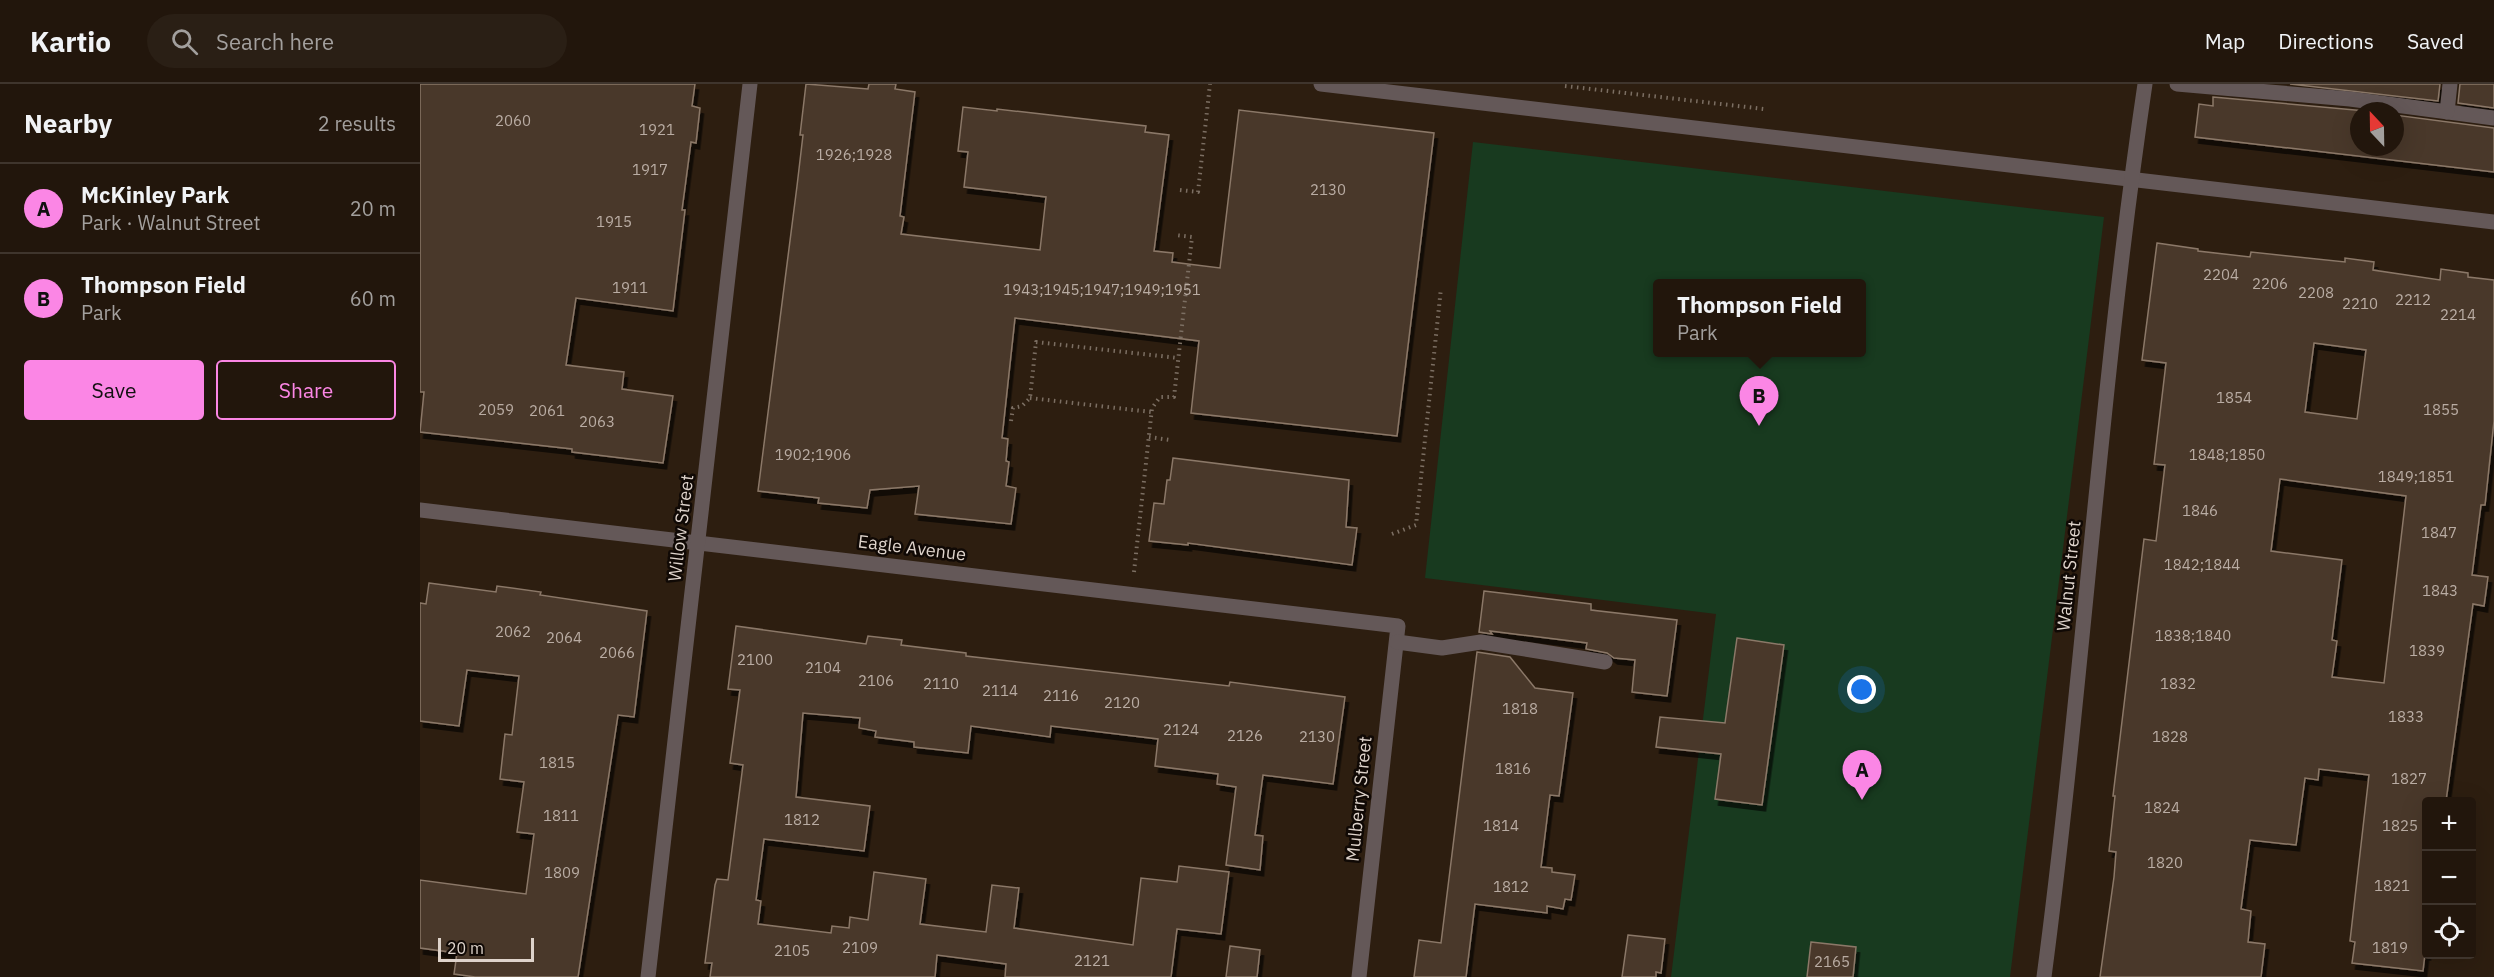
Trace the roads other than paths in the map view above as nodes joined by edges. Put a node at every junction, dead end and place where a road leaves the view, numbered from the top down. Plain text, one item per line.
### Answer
1 (750, 84) edge
2 (1321, 84) edge
3 (2145, 84) edge
4 (2177, 84) edge
5 (2450, 84) edge
6 (2262, 87) edge
7 (2351, 91) edge
8 (2447, 112) junction
9 (2494, 118) edge
10 (2132, 179) junction
11 (2494, 222) edge
12 (420, 510) edge
13 (699, 542) junction
14 (1398, 626) joint
15 (1396, 642) junction
16 (1605, 662) dead end
17 (648, 977) edge
18 (1359, 977) edge
19 (2044, 977) edge

1 - 13 street, Willow Street
2 - 10 street
3 - 10 street, Walnut Street
4 - 6 street
5 - 8 street
6 - 7 street
7 - 8 street
8 - 9 street
10 - 11 street
10 - 19 street, Walnut Street
12 - 13 street, Eagle Avenue
13 - 14 street, Eagle Avenue
13 - 17 street, Willow Street
14 - 15 street, Mulberry Street
15 - 16 street
15 - 18 street, Mulberry Street

